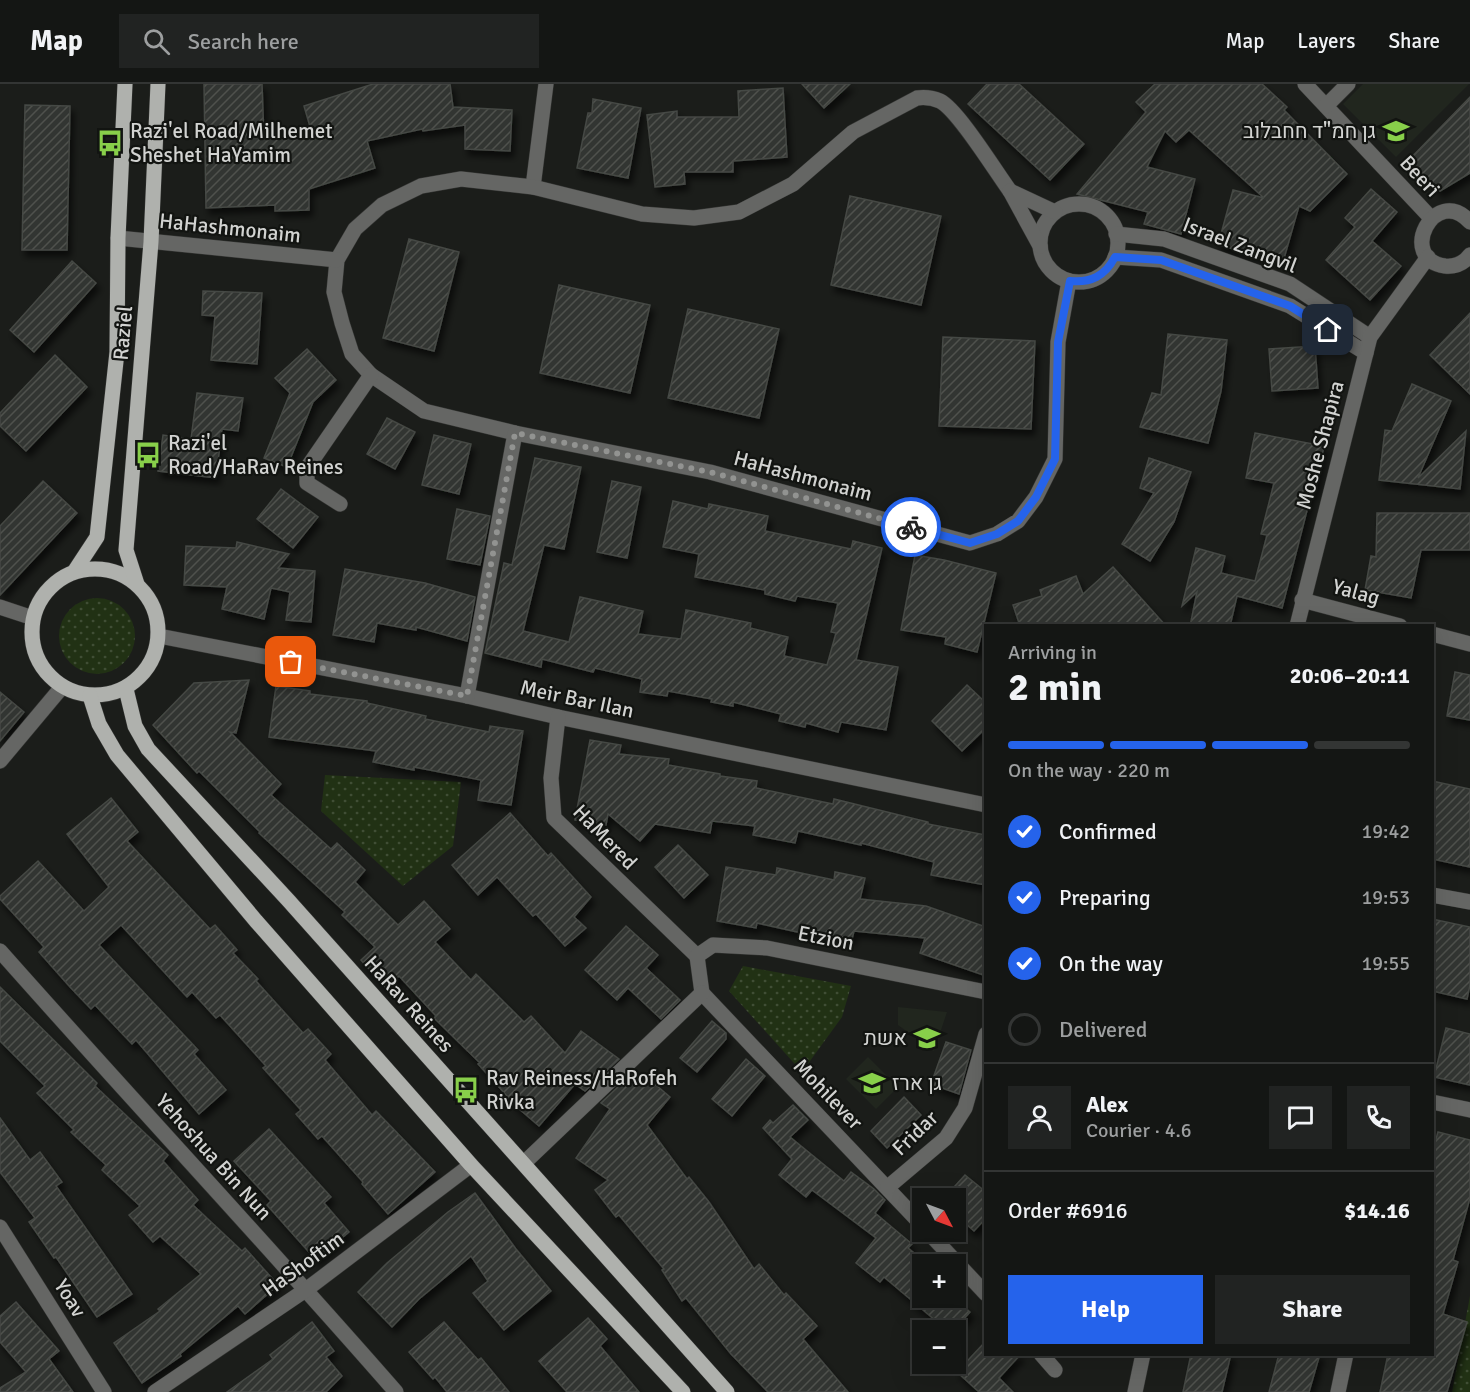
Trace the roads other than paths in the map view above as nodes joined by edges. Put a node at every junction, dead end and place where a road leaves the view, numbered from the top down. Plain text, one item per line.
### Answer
1 (125, 84) edge
2 (158, 84) edge
3 (546, 84) edge
4 (1305, 84) edge
5 (1348, 84) edge
6 (927, 88) edge
7 (1326, 106) junction
8 (532, 188) junction
9 (1010, 190) junction
10 (1055, 212) junction
11 (1431, 218) junction
12 (1469, 218) edge
13 (1116, 234) junction
14 (118, 238) junction
15 (151, 242) junction
16 (1040, 246) junction
17 (1470, 255) edge
18 (1115, 257) junction
19 (1428, 257) junction
20 (337, 260) junction
21 (1070, 281) junction
22 (1370, 338) junction
23 (1366, 353) junction
24 (371, 375) junction
25 (515, 433) junction
26 (340, 504) dead end
27 (74, 572) junction
28 (137, 584) junction
29 (1302, 600) junction
30 (0, 607) edge
31 (33, 618) junction
32 (1297, 624) edge
33 (1392, 624) edge
34 (1434, 635) edge
35 (159, 636) junction
36 (1470, 644) edge
37 (62, 687) junction
38 (126, 688) junction
39 (90, 696) junction
40 (467, 696) junction
41 (558, 717) junction
42 (0, 761) edge
43 (984, 805) edge
44 (1434, 895) edge
45 (1470, 902) edge
46 (0, 951) edge
47 (697, 956) junction
48 (984, 992) edge
49 (702, 993) junction
50 (984, 1041) edge
51 (1434, 1102) edge
52 (1470, 1110) edge
53 (524, 1162) junction
54 (471, 1165) junction
55 (888, 1187) junction
56 (912, 1214) edge
57 (0, 1227) edge
58 (937, 1242) edge
59 (307, 1289) junction
60 (984, 1292) edge
61 (1043, 1356) edge
62 (1143, 1356) edge
63 (1346, 1356) edge
64 (1055, 1370) dead end
65 (104, 1392) edge
66 (155, 1392) edge
67 (396, 1392) edge
68 (683, 1392) edge
69 (727, 1392) edge
70 (1135, 1392) edge
71 (1338, 1392) edge

1 - 14 main road, Raziel
2 - 15 main road, Raziel
3 - 8 street
4 - 7 street, Beeri
5 - 7 street
6 - 8 street, HaHashmonaim
6 - 9 street
7 - 11 street, Beeri
8 - 20 street, HaHashmonaim
9 - 10 street
9 - 16 street
10 - 13 street
10 - 16 street
11 - 12 street
11 - 19 street
13 - 18 street
13 - 22 street, Israel Zangvil
14 - 15 street, HaHashmonaim
14 - 27 main road, Raziel
15 - 20 street, HaHashmonaim
15 - 28 main road, Raziel
16 - 21 street
17 - 19 street
18 - 21 street
18 - 23 street, Israel Zangvil
19 - 22 street, Moshe Shapira
20 - 24 street, HaHashmonaim
21 - 25 street, HaHashmonaim
22 - 23 street, Moshe Shapira
23 - 29 street, Moshe Shapira
24 - 25 street, HaHashmonaim
24 - 26 street
25 - 40 street
27 - 28 main road
27 - 31 main road
28 - 35 main road
29 - 32 street, Moshe Shapira
29 - 33 street, Yalag
30 - 31 street
31 - 37 main road
34 - 36 street
35 - 38 main road
35 - 40 street, Meir Bar Ilan
37 - 39 main road
37 - 42 street
38 - 39 main road
38 - 53 main road, HaRav Reines
39 - 54 main road
40 - 41 street, Meir Bar Ilan
41 - 43 street, Meir Bar Ilan
41 - 47 street, HaMered
44 - 45 street
46 - 59 street, Yehoshua Bin Nun
47 - 48 street, Etzion
47 - 49 street
49 - 53 street
49 - 55 street, Mohilever
50 - 55 street, Fridar
51 - 52 street
53 - 69 main road, HaRav Reines
54 - 59 street, HaShoftim
54 - 68 main road
55 - 56 street, Mohilever
57 - 65 street, Yoav
58 - 60 street
59 - 66 street, HaShoftim
59 - 67 street, Yehoshua Bin Nun
61 - 64 street
62 - 70 street
63 - 71 street

